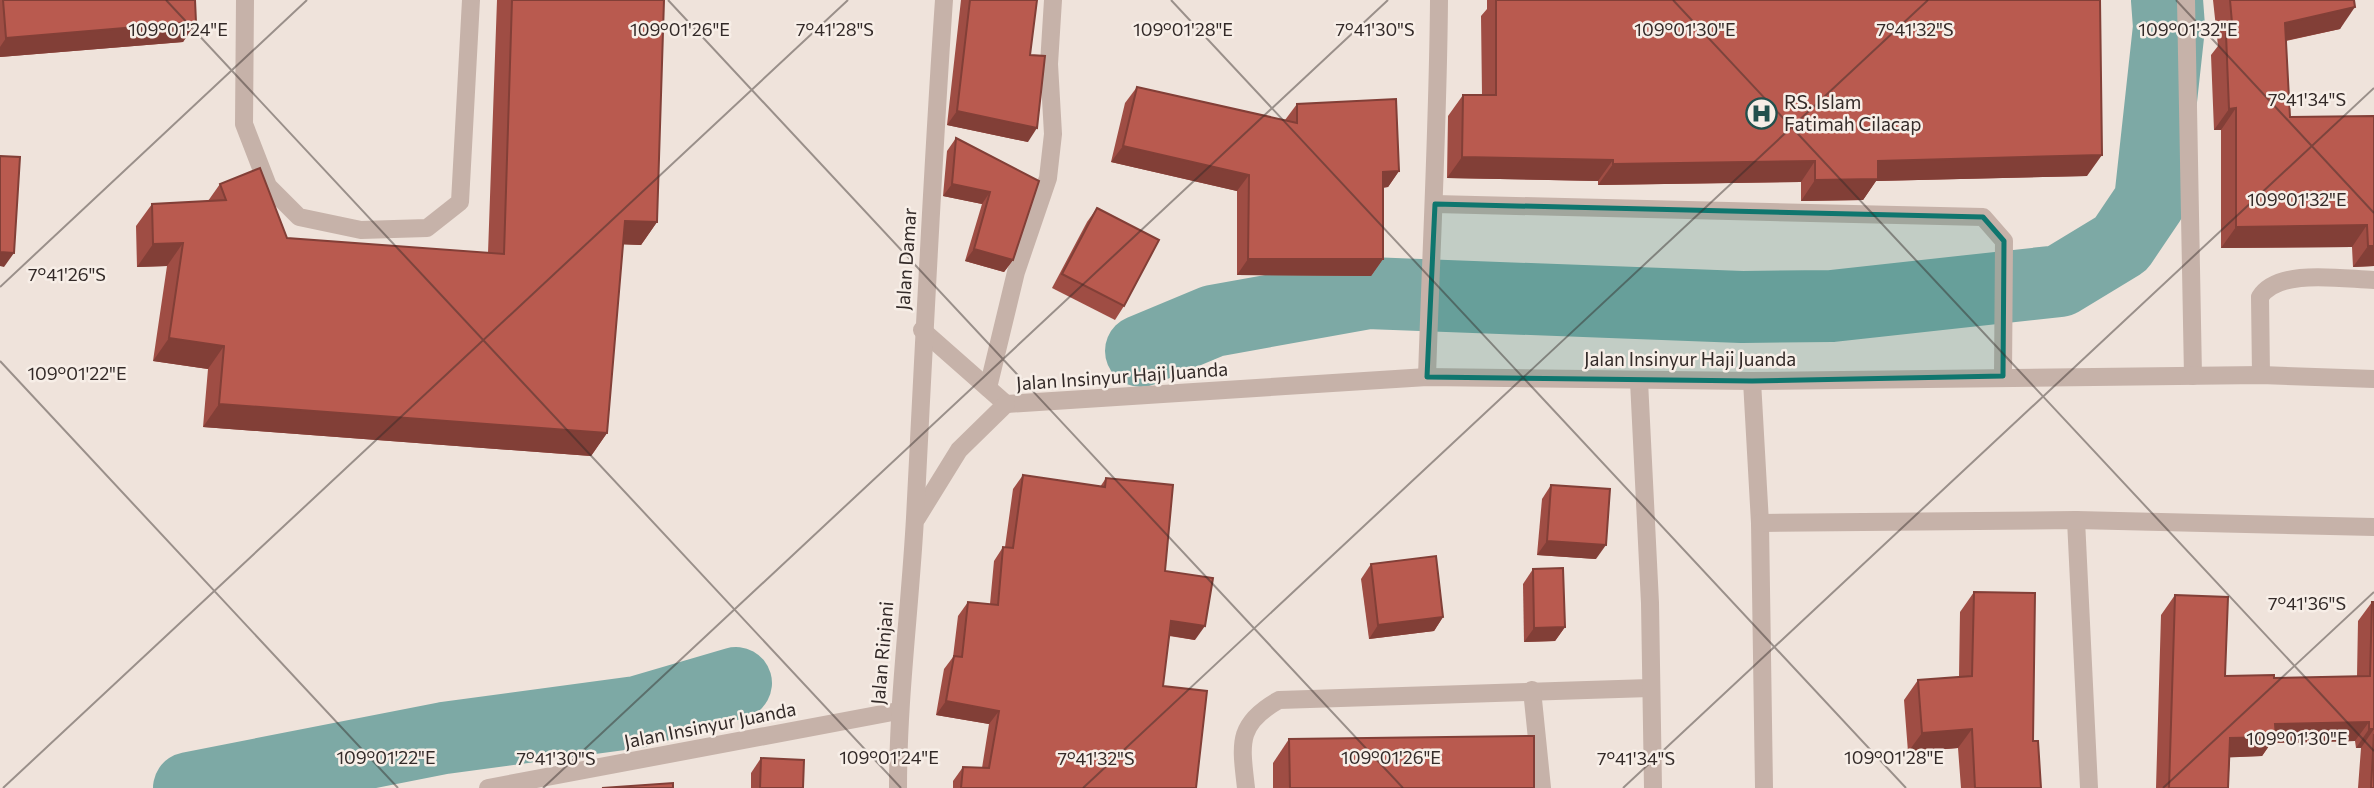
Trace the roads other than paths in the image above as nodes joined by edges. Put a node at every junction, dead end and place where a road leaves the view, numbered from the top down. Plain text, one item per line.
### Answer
1 (244, 0) edge
2 (471, 0) edge
3 (944, 0) edge
4 (1053, 0) edge
5 (1439, 0) edge
6 (2186, 0) edge
7 (1435, 204) junction
8 (2374, 280) edge
9 (922, 330) junction
10 (2261, 375) junction
11 (2003, 376) junction
12 (2193, 376) junction
13 (1427, 377) junction
14 (2374, 379) edge
15 (1639, 381) junction
16 (1752, 381) junction
17 (988, 388) junction
18 (1006, 404) junction
19 (2076, 520) junction
20 (915, 521) junction
21 (1760, 523) junction
22 (2374, 527) edge
23 (1650, 688) junction
24 (1532, 690) junction
25 (898, 711) junction
26 (488, 788) edge
27 (898, 788) edge
28 (1246, 788) edge
29 (1542, 788) edge
30 (1653, 788) edge
31 (1764, 788) edge
32 (2089, 788) edge

1 - 2 street
3 - 9 street, Jalan Damar
4 - 17 street
5 - 7 street
6 - 12 street
7 - 11 street
7 - 13 street
8 - 10 street
9 - 17 street
9 - 20 street, Jalan Damar
10 - 12 street, Jalan Insinyur Haji Juanda
10 - 14 street, Jalan Insinyur Haji Juanda
11 - 12 street, Jalan Insinyur Haji Juanda
11 - 16 street, Jalan Insinyur Haji Juanda
13 - 15 street, Jalan Insinyur Haji Juanda
13 - 18 street, Jalan Insinyur Haji Juanda
15 - 16 street, Jalan Insinyur Haji Juanda
15 - 23 street
16 - 21 street
17 - 18 street
18 - 20 street
19 - 21 street
19 - 22 street
19 - 32 street
20 - 25 street, Jalan Rinjani
21 - 31 street
23 - 24 street
23 - 30 street
24 - 28 street
24 - 29 street
25 - 26 street, Jalan Insinyur Juanda
25 - 27 street, Jalan Rinjani

